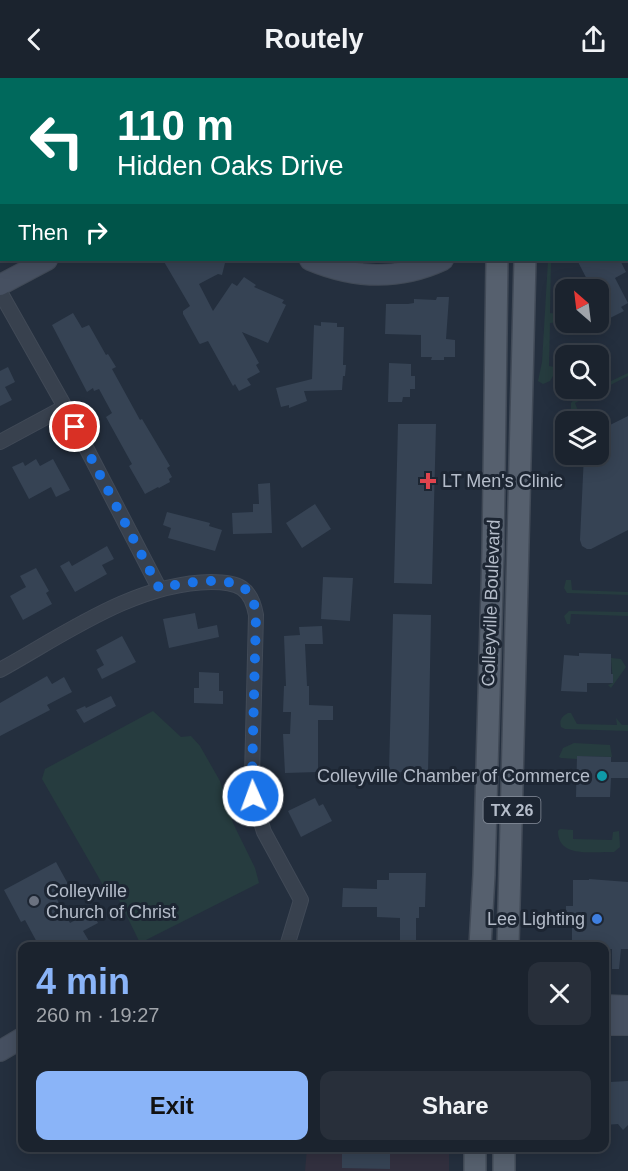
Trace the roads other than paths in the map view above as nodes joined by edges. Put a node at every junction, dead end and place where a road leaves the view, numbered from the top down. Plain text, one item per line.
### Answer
1 (45, 261) edge
2 (312, 261) edge
3 (441, 261) edge
4 (497, 261) edge
5 (525, 261) edge
6 (370, 267) edge
7 (0, 285) edge
8 (0, 292) edge
9 (65, 407) junction
10 (0, 442) edge
11 (159, 588) junction
12 (0, 670) edge
13 (288, 942) edge
14 (480, 942) edge
15 (508, 942) edge
16 (609, 1005) edge
17 (628, 1006) edge
18 (609, 1025) edge
19 (628, 1025) edge
20 (18, 1040) edge
21 (0, 1051) edge
22 (475, 1152) edge
23 (504, 1152) edge
24 (475, 1171) edge
25 (504, 1171) edge

1 - 7 street
2 - 6 street
3 - 6 street
4 - 14 main road, Colleyville Boulevard / TX 26
5 - 15 main road, Colleyville Boulevard / TX 26
8 - 9 street
9 - 10 street
9 - 11 street
11 - 12 street
11 - 13 street
16 - 17 street
18 - 19 street
20 - 21 street
22 - 24 main road
23 - 25 main road

